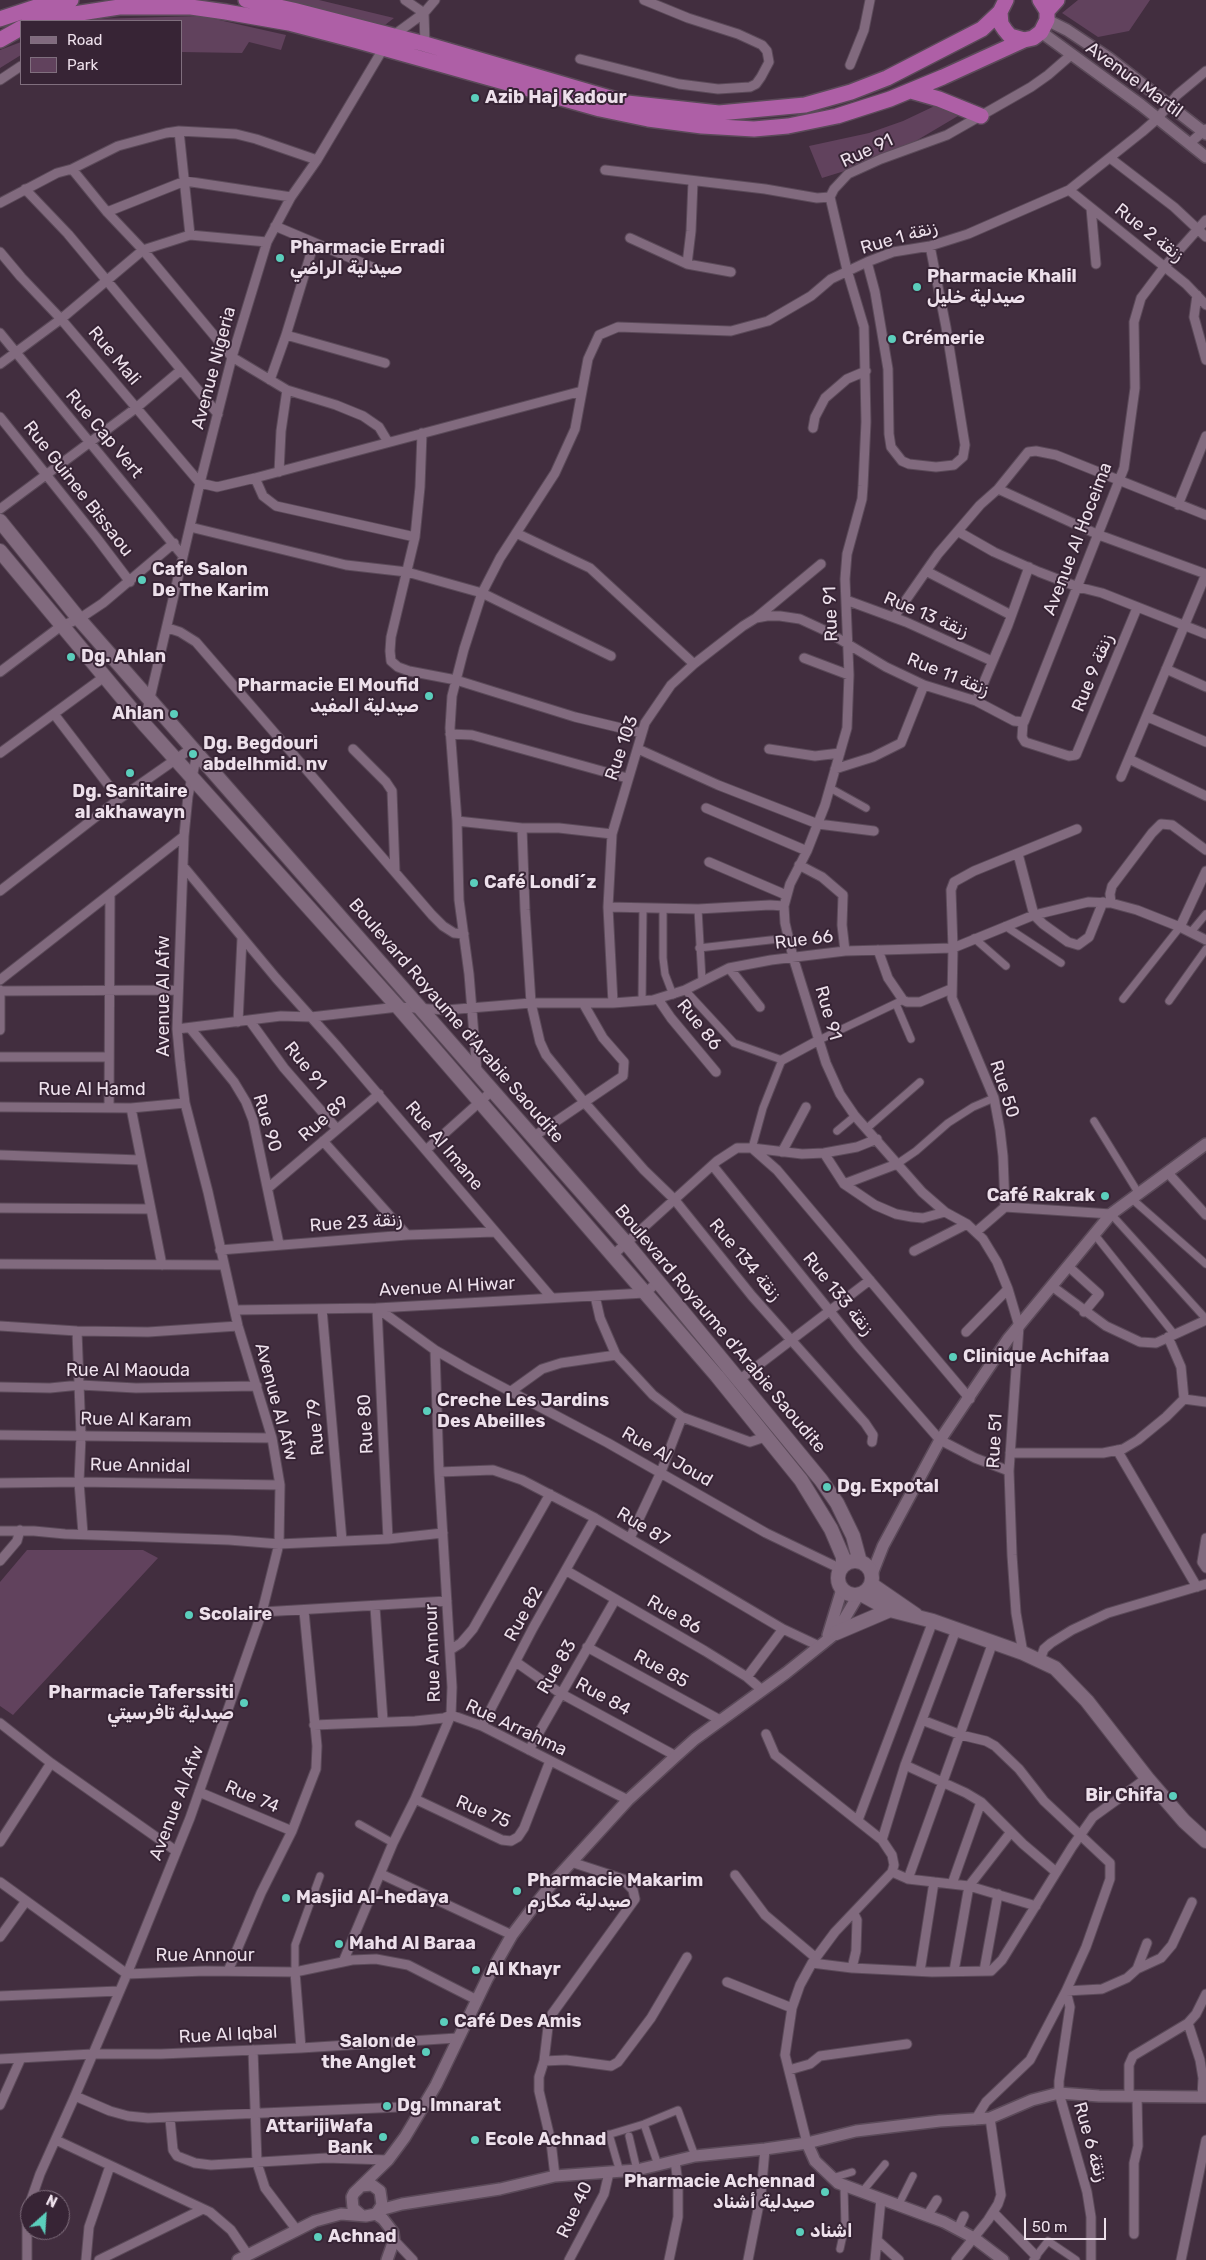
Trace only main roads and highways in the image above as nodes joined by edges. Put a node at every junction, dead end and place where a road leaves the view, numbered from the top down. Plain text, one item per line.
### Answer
1 (71, 0) edge
2 (246, 0) edge
3 (1057, 0) edge
4 (1004, 3) edge
5 (1044, 16) edge
6 (0, 19) edge
7 (33, 20) edge
8 (20, 24) edge
9 (20, 29) edge
10 (0, 31) edge
11 (0, 40) edge
12 (1024, 40) junction
13 (911, 91) junction
14 (981, 116) road end
15 (0, 521) edge
16 (0, 551) edge
17 (842, 1567) junction
18 (864, 1578) junction
19 (890, 1610) junction
20 (918, 1617) junction
21 (827, 1639) road end
22 (1206, 1841) edge

1 - 6 highway
2 - 4 highway
3 - 5 highway
4 - 12 highway
5 - 12 highway
7 - 13 highway
8 - 10 highway
9 - 11 highway
12 - 13 highway
13 - 14 highway
15 - 18 main road, Boulevard Royaume d'Arabie Saoudite
16 - 17 main road, Boulevard Royaume d'Arabie Saoudite
17 - 18 main road
17 - 18 main road, Boulevard Royaume d'Arabie Saoudite
18 - 19 main road
18 - 20 main road
19 - 20 main road
19 - 21 main road
20 - 22 main road

